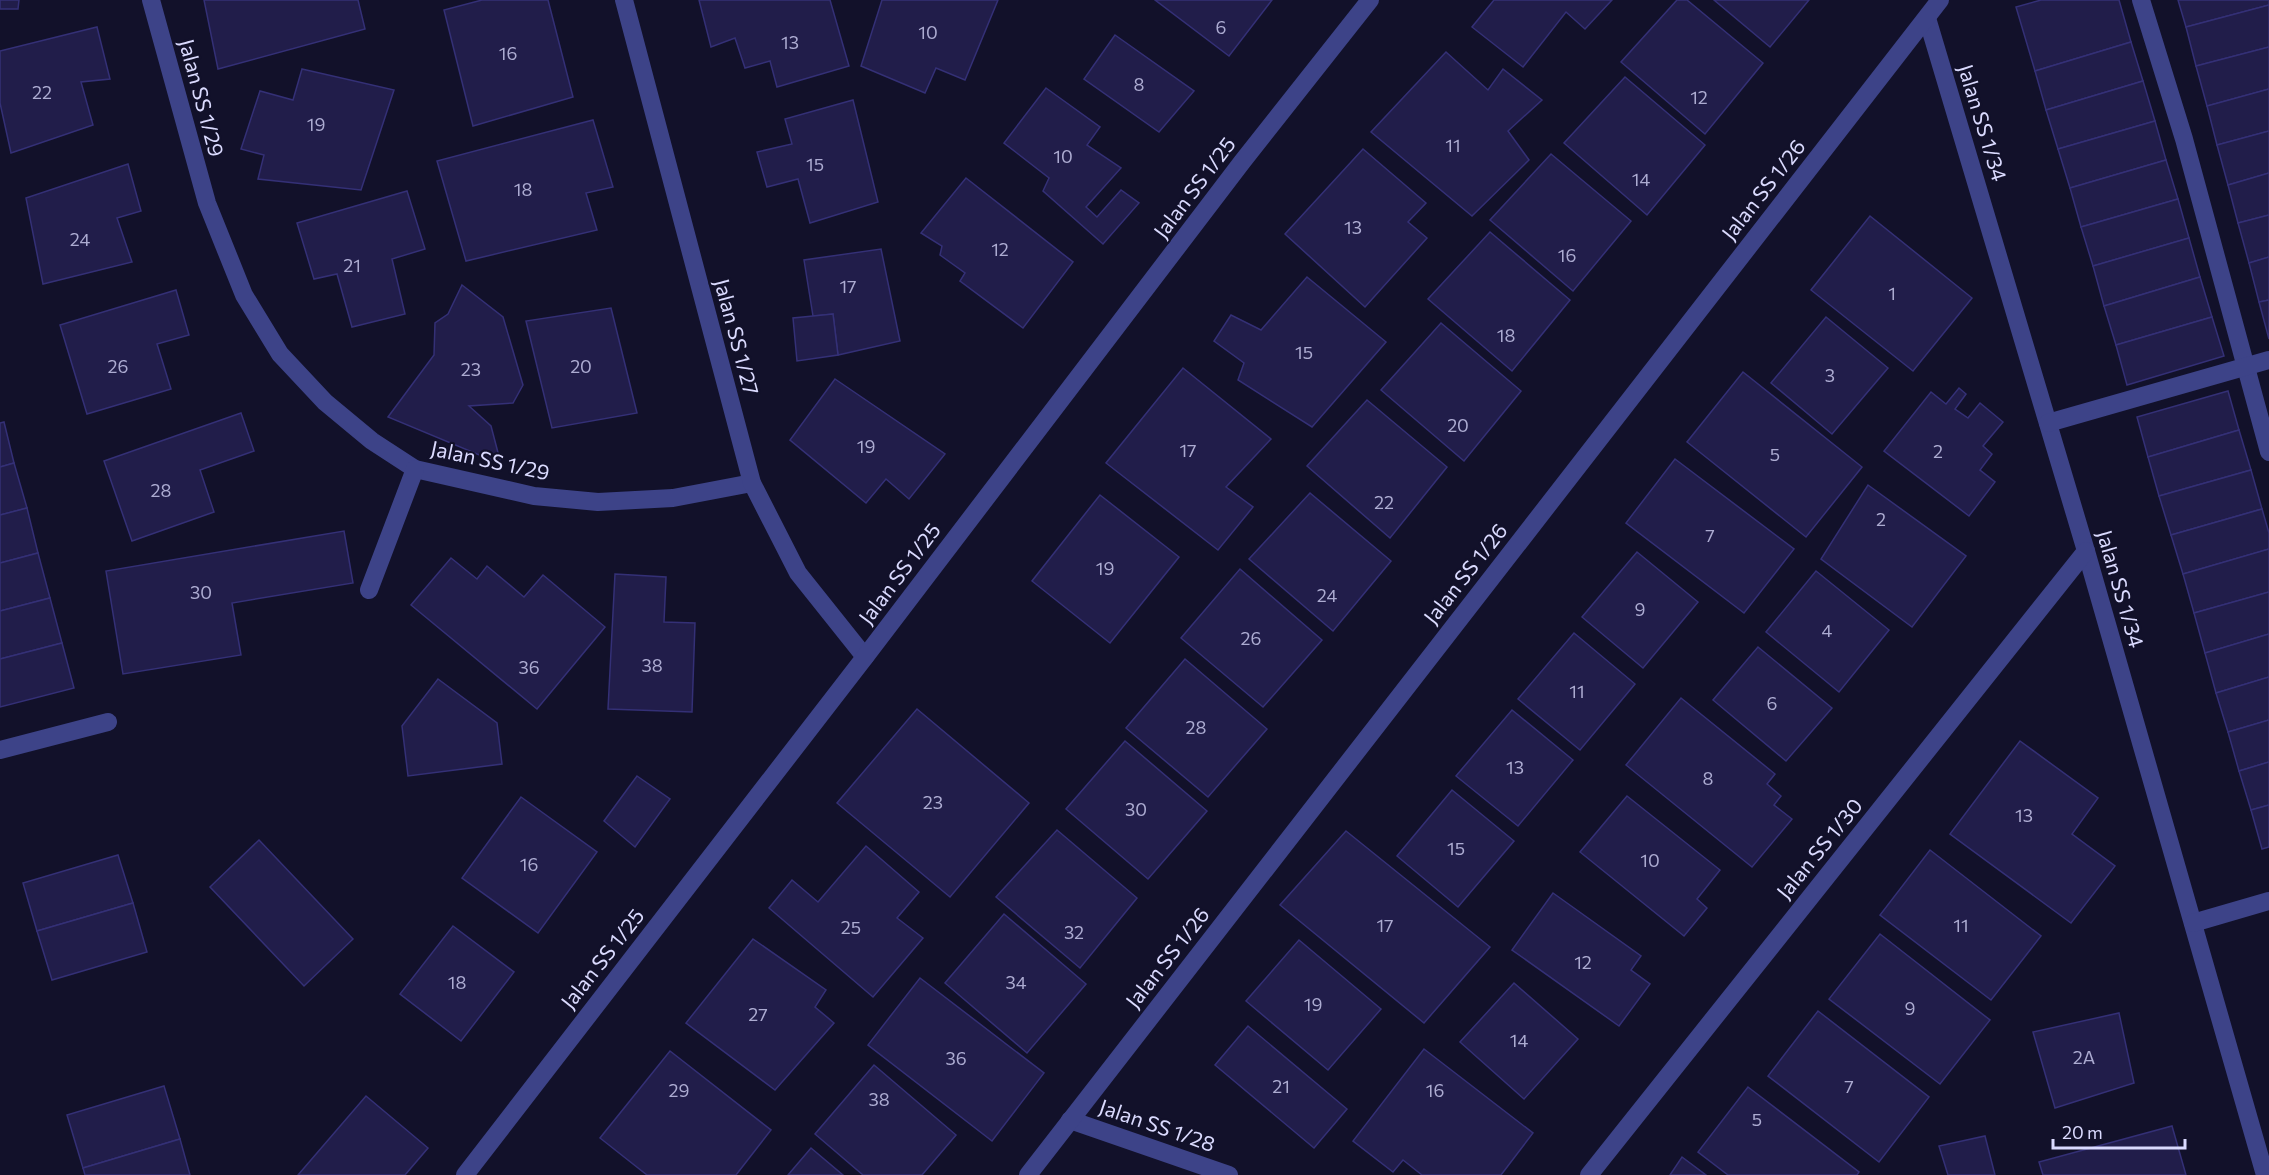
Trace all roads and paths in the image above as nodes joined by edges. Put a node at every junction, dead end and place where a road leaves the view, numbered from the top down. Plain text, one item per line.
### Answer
1 (151, 0) edge
2 (624, 0) edge
3 (1370, 0) edge
4 (1940, 0) edge
5 (2140, 0) edge
6 (1927, 18) junction
7 (2269, 360) edge
8 (2247, 366) junction
9 (2048, 423) junction
10 (2269, 452) edge
11 (415, 469) junction
12 (752, 483) junction
13 (2086, 551) junction
14 (369, 590) dead end
15 (866, 657) junction
16 (108, 722) dead end
17 (0, 750) edge
18 (2269, 901) edge
19 (2193, 923) junction
20 (1070, 1120) junction
21 (465, 1175) edge
22 (1028, 1175) edge
23 (1229, 1175) edge
24 (1589, 1175) edge
25 (2265, 1175) edge

1 - 11 street, Jalan SS 1/29
2 - 12 street, Jalan SS 1/27
3 - 15 street, Jalan SS 1/25
4 - 6 street, Jalan SS 1/26
5 - 8 street
6 - 9 street, Jalan SS 1/34
6 - 20 street, Jalan SS 1/26
7 - 8 street
8 - 9 street
8 - 10 street
9 - 13 street, Jalan SS 1/34
11 - 12 street, Jalan SS 1/29
11 - 14 street
12 - 15 street, Jalan SS 1/27
13 - 19 street, Jalan SS 1/34
13 - 24 street, Jalan SS 1/30
15 - 21 street, Jalan SS 1/25
16 - 17 street
18 - 19 street
19 - 25 street, Jalan SS 1/34
20 - 22 street, Jalan SS 1/26
20 - 23 street, Jalan SS 1/28

